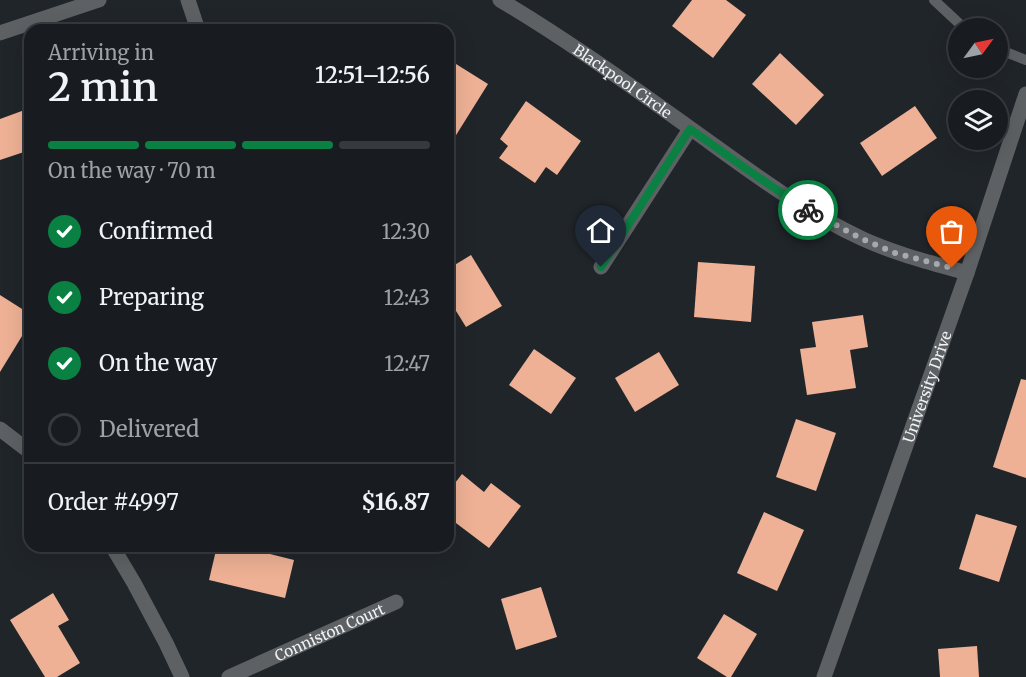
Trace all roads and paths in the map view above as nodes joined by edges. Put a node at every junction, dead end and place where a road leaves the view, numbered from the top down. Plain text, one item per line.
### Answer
1 (99, 0) edge
2 (188, 0) edge
3 (500, 0) edge
4 (934, 0) edge
5 (953, 18) edge
6 (27, 24) edge
7 (196, 24) edge
8 (24, 25) edge
9 (0, 33) edge
10 (1008, 54) edge
11 (1026, 60) edge
12 (1026, 96) edge
13 (690, 129) junction
14 (601, 267) dead end
15 (967, 273) junction
16 (0, 429) edge
17 (24, 447) edge
18 (116, 552) edge
19 (396, 602) dead end
20 (182, 677) edge
21 (229, 677) edge
22 (824, 677) edge

1 - 6 street
2 - 7 street
3 - 13 street, Blackpool Circle
4 - 5 lane
8 - 9 street
10 - 11 lane
12 - 15 street, University Drive
13 - 14 street
13 - 15 street, Blackpool Circle
15 - 22 street, University Drive
16 - 17 street
18 - 20 street
19 - 21 street, Conniston Court

